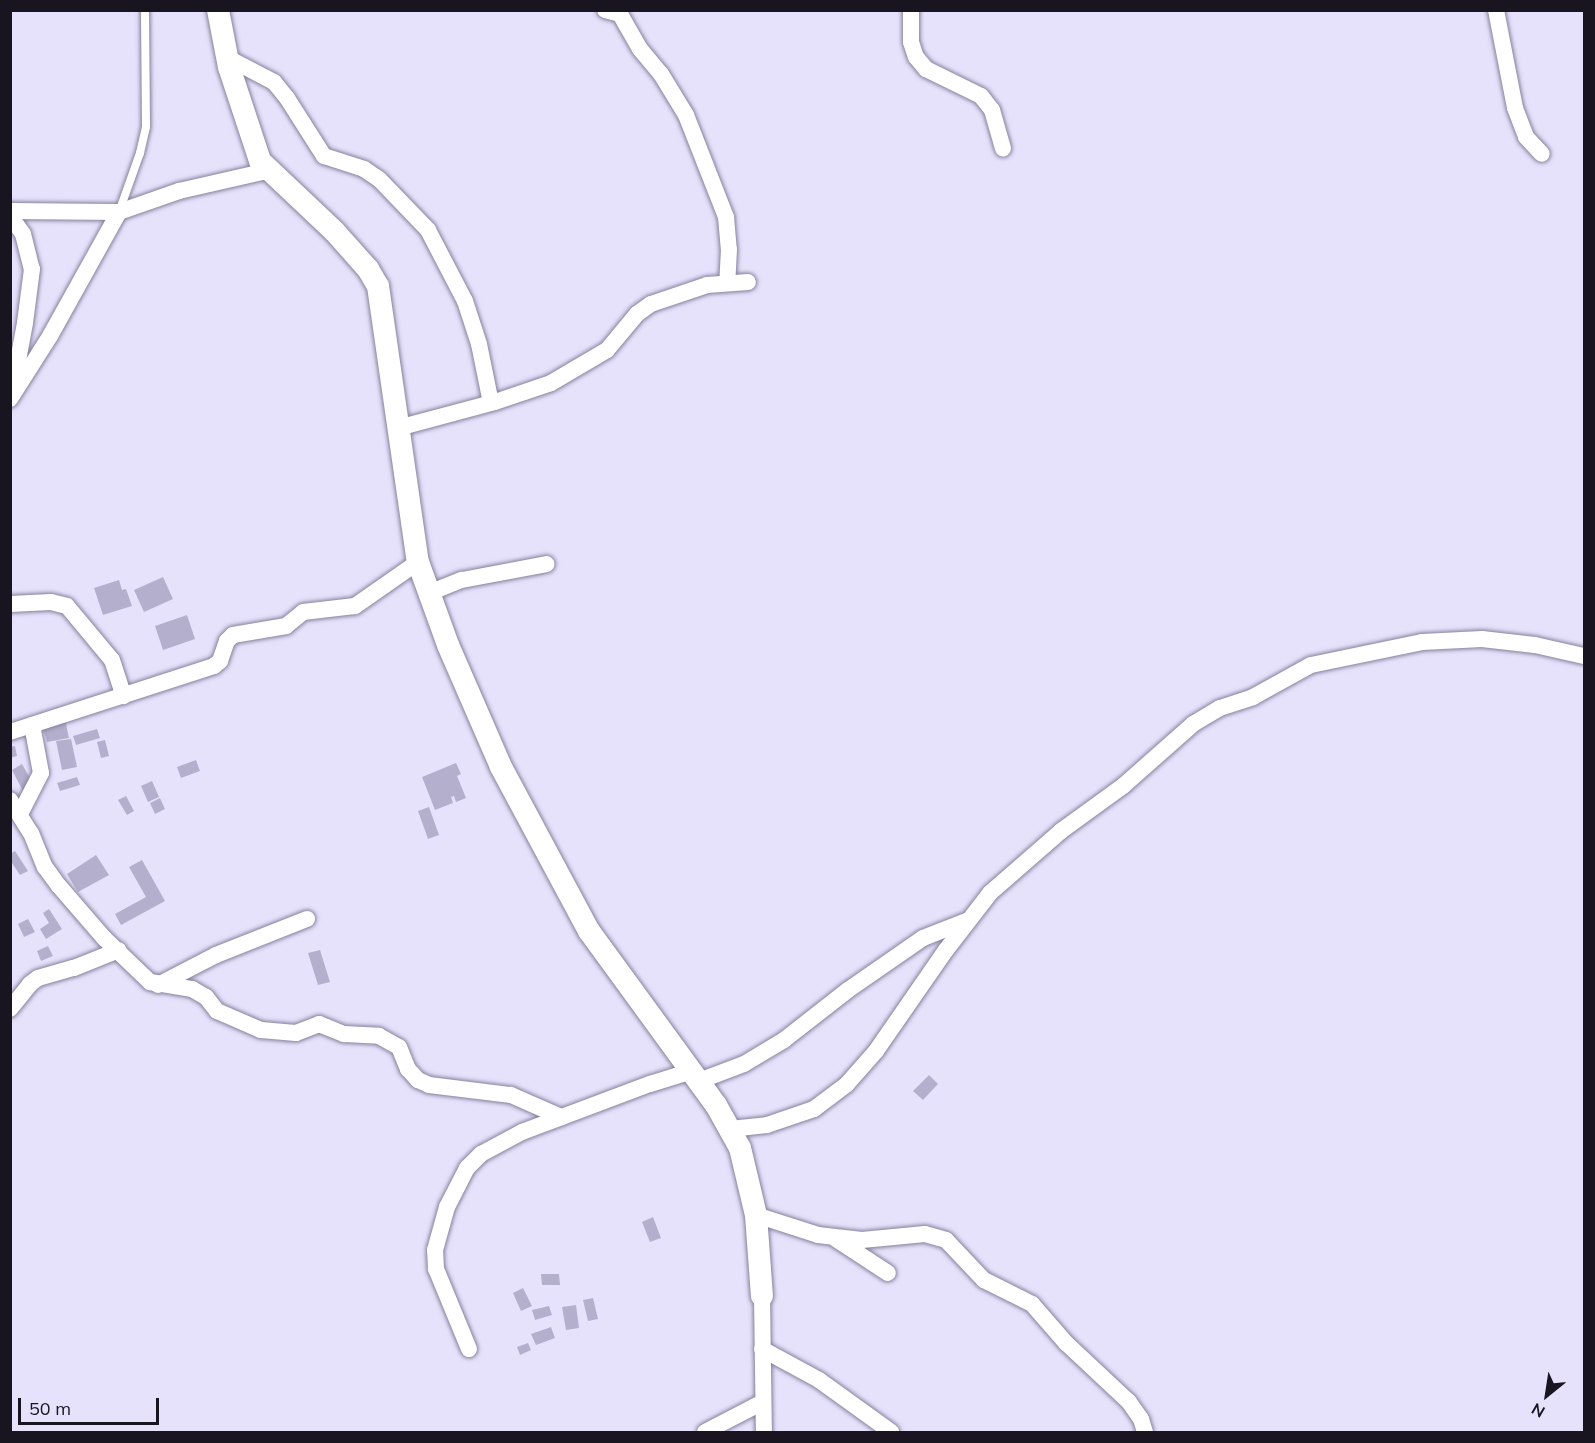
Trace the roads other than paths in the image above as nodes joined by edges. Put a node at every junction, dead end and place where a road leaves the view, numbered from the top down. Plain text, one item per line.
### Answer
1 (146, 10) edge
2 (218, 10) edge
3 (605, 10) edge
4 (911, 10) edge
5 (1496, 10) edge
6 (228, 58) junction
7 (1003, 148) dead end
8 (1542, 154) dead end
9 (267, 171) junction
10 (118, 212) junction
11 (10, 214) edge
12 (748, 282) dead end
13 (727, 283) junction
14 (10, 398) edge
15 (491, 403) junction
16 (398, 428) junction
17 (418, 562) junction
18 (547, 564) dead end
19 (429, 593) junction
20 (10, 604) edge
21 (1584, 656) edge
22 (124, 696) junction
23 (32, 724) junction
24 (10, 732) edge
25 (15, 807) edge
26 (307, 919) dead end
27 (969, 919) junction
28 (119, 950) junction
29 (158, 985) junction
30 (10, 1010) edge
31 (695, 1076) junction
32 (561, 1116) junction
33 (729, 1129) junction
34 (756, 1215) junction
35 (832, 1237) junction
36 (888, 1273) dead end
37 (762, 1296) joint
38 (469, 1349) dead end
39 (762, 1349) junction
40 (763, 1402) junction
41 (705, 1432) edge
42 (764, 1432) edge
43 (891, 1432) edge
44 (1145, 1432) edge

1 - 10 lane
2 - 6 street
3 - 13 street
4 - 7 street
5 - 8 street
6 - 9 street
6 - 15 street
9 - 10 street
9 - 16 street
10 - 11 street
10 - 14 street
11 - 14 street
12 - 13 street
13 - 15 street
15 - 16 street
16 - 17 street
17 - 19 street
17 - 22 street
18 - 19 street
19 - 31 street
20 - 22 street
21 - 27 street
22 - 23 street
23 - 24 street
23 - 25 street
25 - 28 street
26 - 29 street
27 - 31 street
27 - 33 street
28 - 29 street
28 - 30 street
29 - 32 street
31 - 32 street
31 - 33 street
32 - 38 street
33 - 34 street
34 - 35 street
34 - 37 street
35 - 36 street
35 - 44 street
37 - 39 street
39 - 40 street
39 - 43 street
40 - 41 street
40 - 42 street

